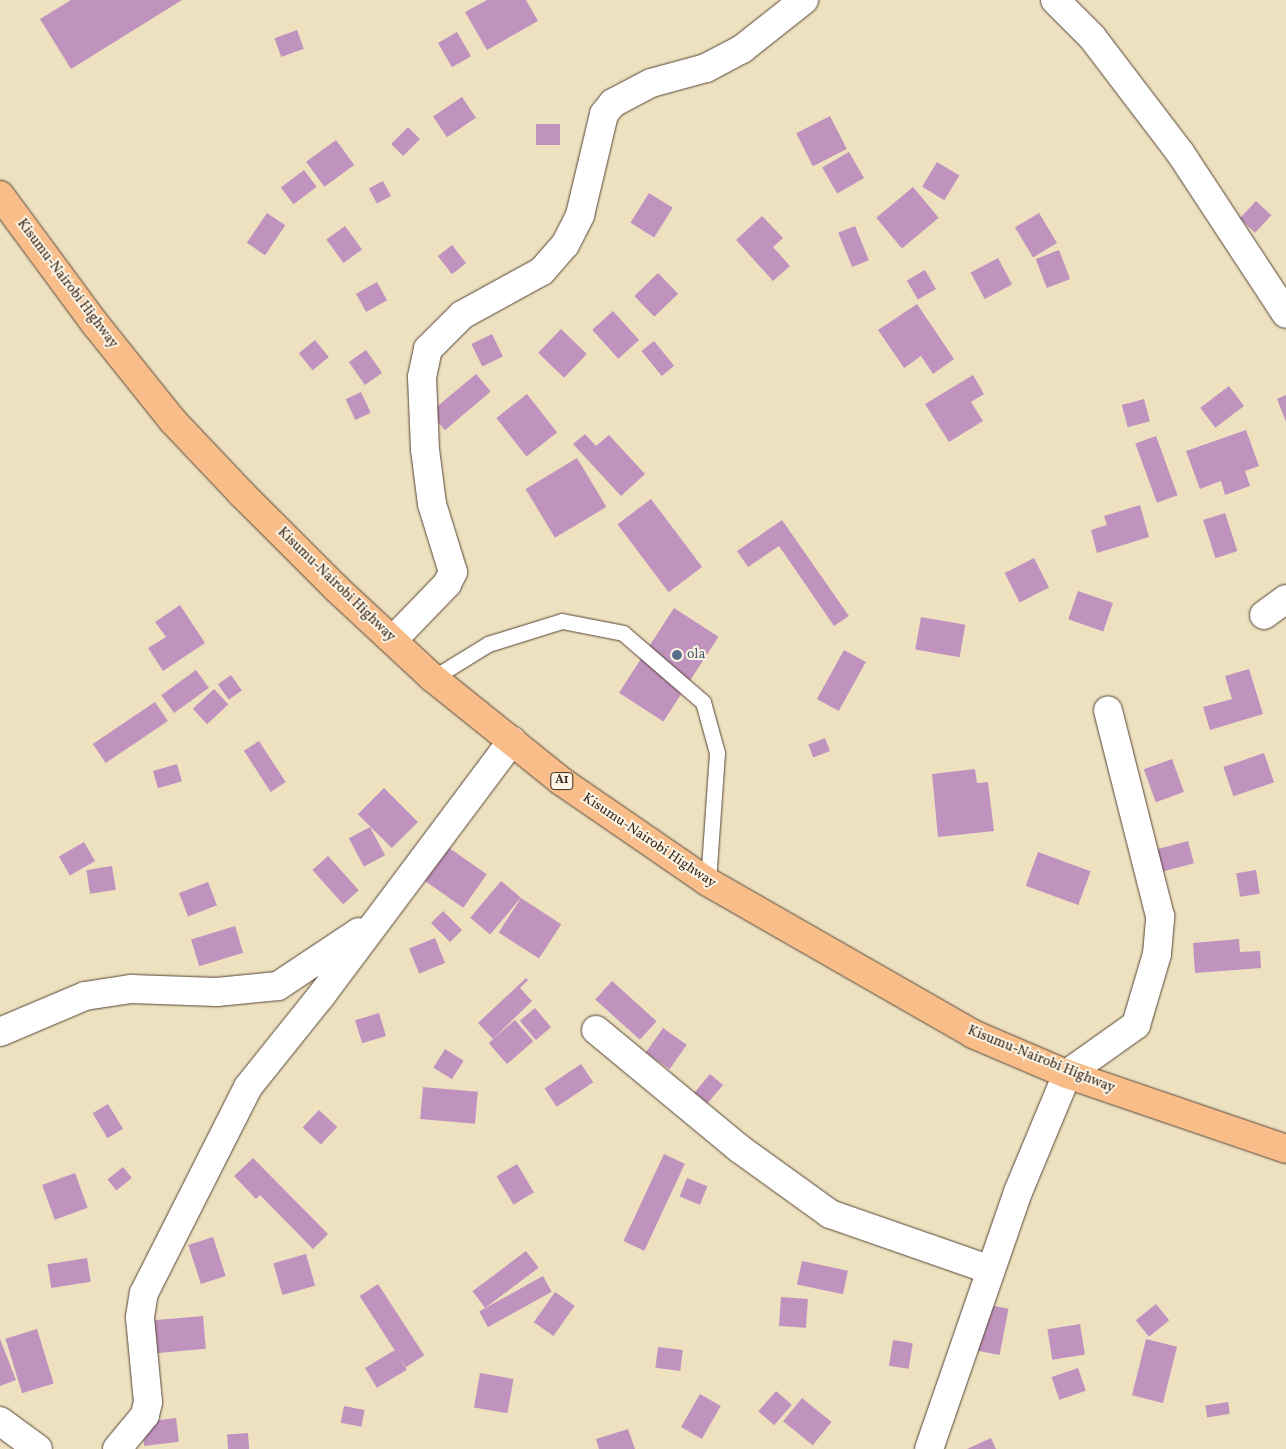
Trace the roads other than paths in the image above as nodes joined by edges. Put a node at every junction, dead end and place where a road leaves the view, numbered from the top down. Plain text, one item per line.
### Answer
1 (804, 0) edge
2 (1056, 0) edge
3 (0, 195) edge
4 (1286, 314) edge
5 (1286, 599) edge
6 (1264, 615) dead end
7 (393, 640) junction
8 (434, 678) junction
9 (1108, 710) dead end
10 (512, 741) junction
11 (708, 882) junction
12 (380, 917) junction
13 (596, 1030) dead end
14 (0, 1032) edge
15 (1067, 1074) junction
16 (1286, 1149) edge
17 (991, 1270) junction
18 (0, 1421) edge
19 (38, 1449) edge
20 (117, 1449) edge
21 (929, 1449) edge

1 - 7 street
2 - 4 street
3 - 7 highway, Kisumu-Nairobi Highway / A1
5 - 6 street
7 - 8 highway, Kisumu-Nairobi Highway / A1
8 - 10 highway, Kisumu-Nairobi Highway / A1
8 - 11 lane
9 - 15 street
10 - 11 highway, Kisumu-Nairobi Highway / A1
10 - 12 street
11 - 15 highway, Kisumu-Nairobi Highway / A1
12 - 14 street
12 - 20 street
13 - 17 street
15 - 16 highway, Kisumu-Nairobi Highway / A1
15 - 17 street
17 - 21 street
18 - 19 street

